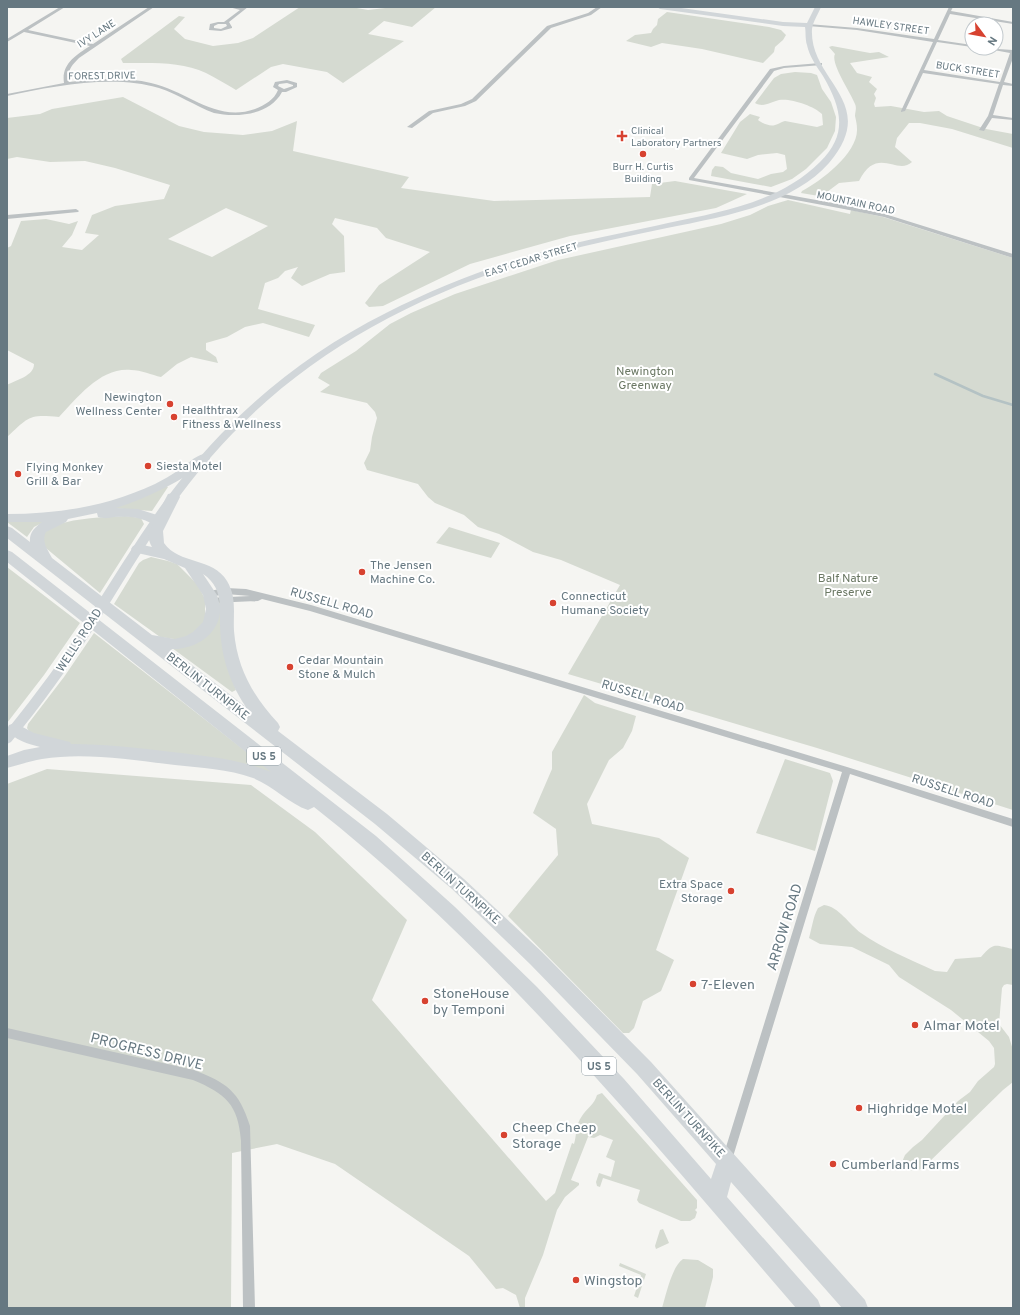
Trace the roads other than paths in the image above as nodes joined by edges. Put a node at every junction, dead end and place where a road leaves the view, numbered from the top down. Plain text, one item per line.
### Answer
1 (63, 7) edge
2 (152, 7) edge
3 (231, 7) edge
4 (600, 7) edge
5 (661, 7) edge
6 (818, 7) edge
7 (245, 8) edge
8 (950, 10) edge
9 (225, 23) dead end
10 (1013, 23) edge
11 (808, 25) junction
12 (24, 31) junction
13 (935, 40) junction
14 (7, 41) edge
15 (964, 45) edge
16 (95, 46) junction
17 (1013, 52) edge
18 (820, 64) junction
19 (921, 71) junction
20 (67, 84) junction
21 (1002, 84) junction
22 (1013, 86) edge
23 (281, 90) dead end
24 (7, 95) edge
25 (903, 111) dead end
26 (990, 116) junction
27 (1013, 119) edge
28 (410, 127) dead end
29 (982, 130) dead end
30 (76, 211) dead end
31 (7, 217) edge
32 (1013, 256) edge
33 (204, 458) junction
34 (173, 497) junction
35 (70, 515) junction
36 (7, 518) edge
37 (156, 521) junction
38 (7, 531) edge
39 (146, 536) joint
40 (138, 549) junction
41 (7, 554) edge
42 (168, 555) junction
43 (49, 564) junction
44 (191, 566) junction
45 (226, 595) junction
46 (211, 597) junction
47 (143, 636) junction
48 (11, 734) edge
49 (92, 751) junction
50 (304, 761) junction
51 (7, 762) edge
52 (847, 770) junction
53 (1013, 823) edge
54 (423, 888) junction
55 (7, 1033) edge
56 (727, 1160) junction
57 (716, 1200) junction
58 (249, 1308) edge
59 (810, 1308) edge
60 (857, 1308) edge

1 - 12 street
2 - 16 street, IVY LANE
3 - 7 street
4 - 28 street
5 - 11 main road
6 - 11 main road
7 - 9 street
8 - 10 street
8 - 13 street
11 - 13 street, HAWLEY STREET
11 - 18 main road, EAST CEDAR STREET
12 - 14 street
12 - 16 street
13 - 15 street, HAWLEY STREET
13 - 19 street
16 - 20 street, IVY LANE
17 - 21 street
18 - 32 street, MOUNTAIN ROAD
18 - 33 main road, EAST CEDAR STREET
19 - 21 street, BUCK STREET
19 - 25 street
20 - 23 street, FOREST DRIVE
20 - 24 street, FOREST DRIVE
21 - 22 street, BUCK STREET
21 - 26 street
26 - 27 street
26 - 29 street
30 - 31 street
33 - 34 main road, EAST CEDAR STREET
33 - 35 highway
34 - 37 main road, EAST CEDAR STREET
34 - 42 highway
35 - 36 highway
35 - 37 highway
35 - 43 highway
37 - 39 main road, EAST CEDAR STREET
38 - 43 highway, BERLIN TURNPIKE / US 5
39 - 40 main road, WELLS ROAD
40 - 42 highway
40 - 48 main road, WELLS ROAD
41 - 54 highway, BERLIN TURNPIKE / US 5
42 - 44 highway
43 - 47 highway, BERLIN TURNPIKE / US 5
44 - 45 highway
44 - 46 highway
45 - 46 street, RUSSELL ROAD
45 - 50 highway
45 - 52 street, RUSSELL ROAD
46 - 47 highway
47 - 50 highway, BERLIN TURNPIKE / US 5
48 - 49 highway
49 - 51 highway
49 - 54 highway
50 - 56 highway, BERLIN TURNPIKE / US 5
52 - 53 street, RUSSELL ROAD
52 - 56 street, ARROW ROAD
54 - 57 highway, BERLIN TURNPIKE / US 5
55 - 58 street, PROGRESS DRIVE
56 - 57 highway
56 - 60 highway, BERLIN TURNPIKE / US 5
57 - 59 highway, BERLIN TURNPIKE / US 5

